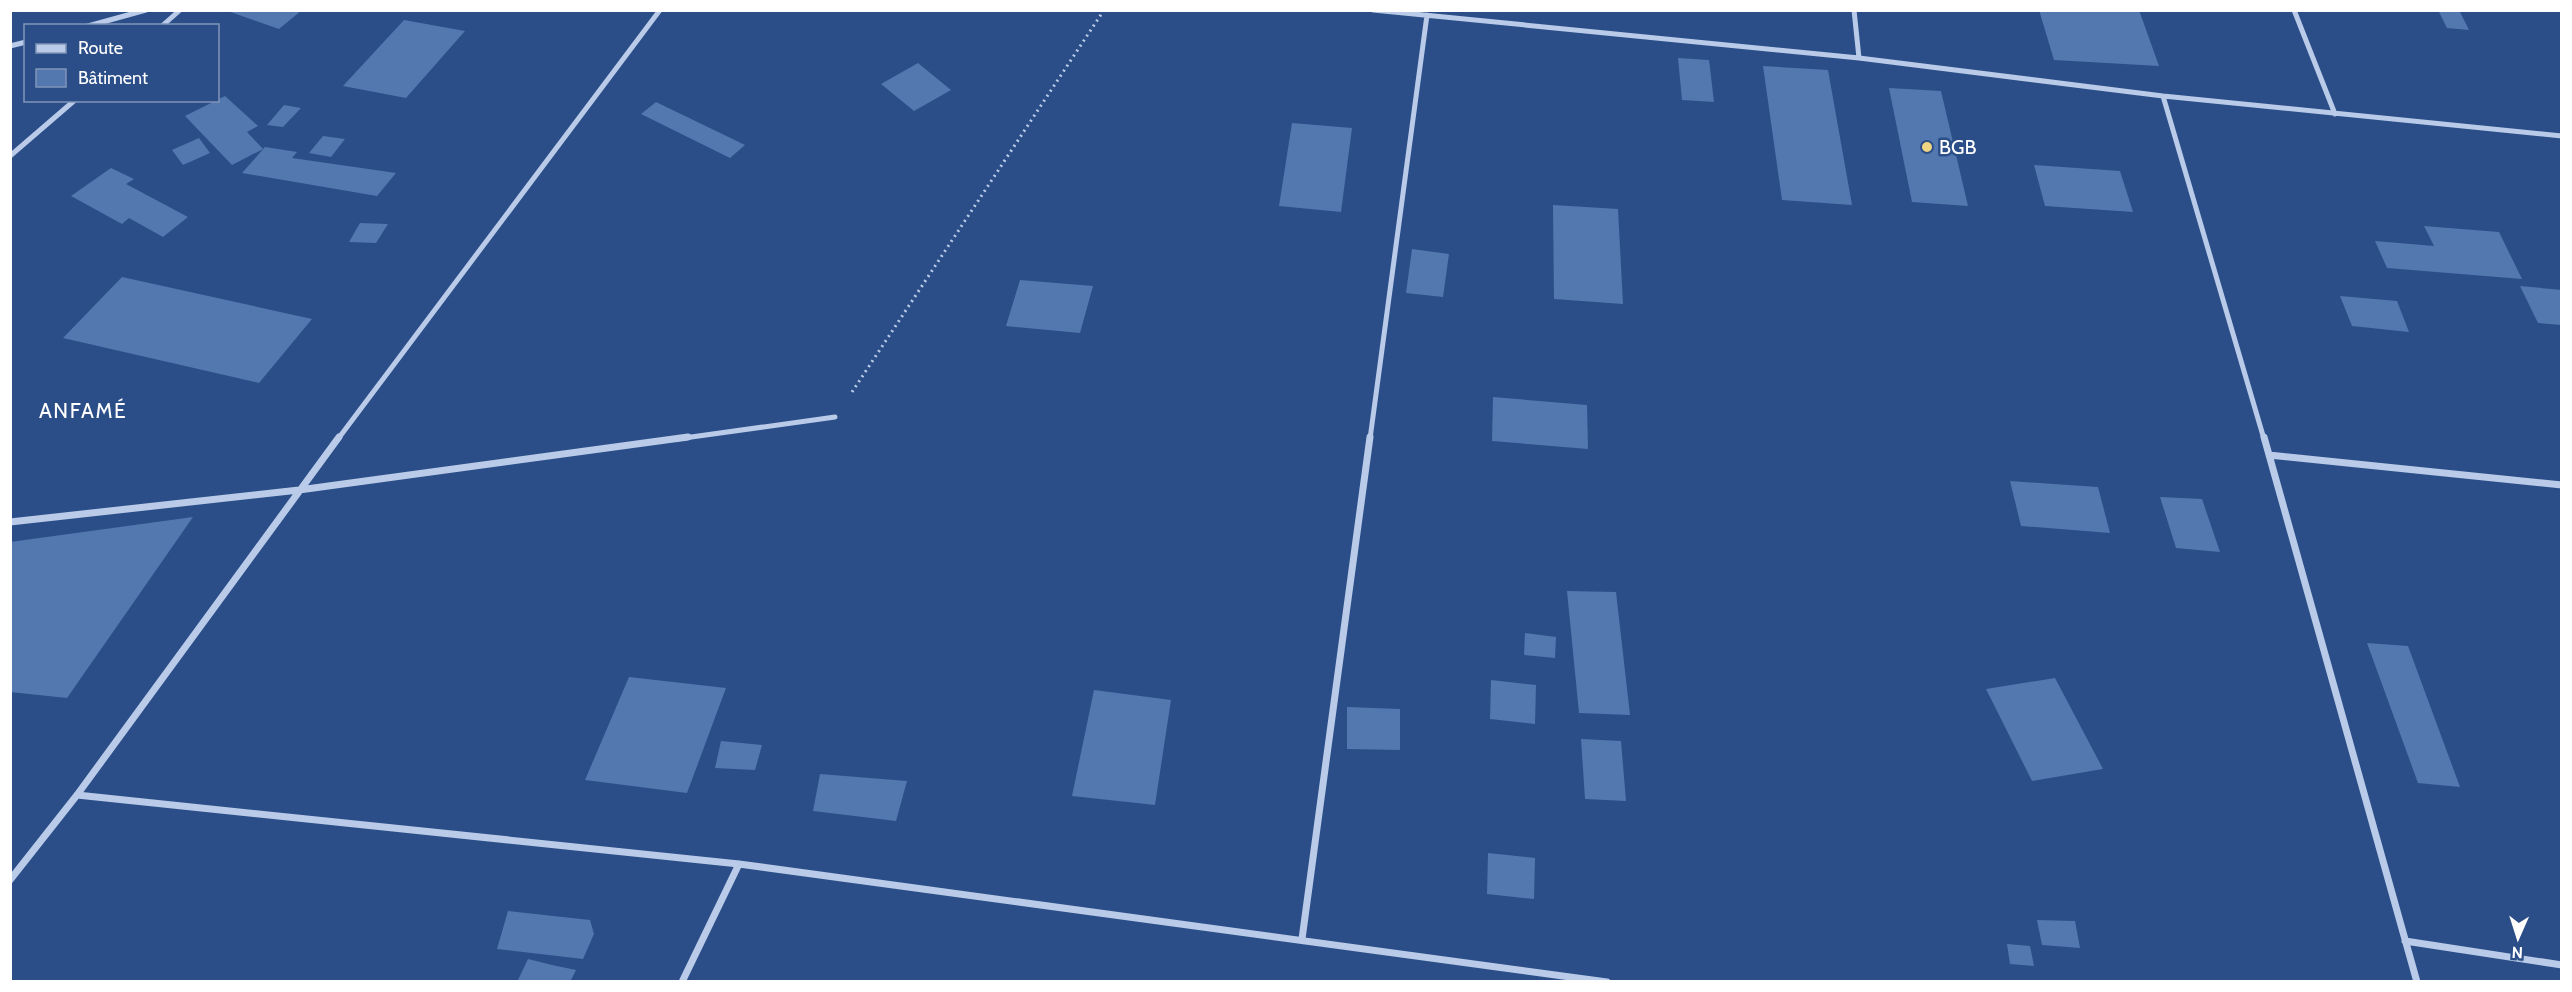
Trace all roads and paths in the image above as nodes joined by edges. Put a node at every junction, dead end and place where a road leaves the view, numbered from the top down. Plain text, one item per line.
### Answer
1 (146, 10) edge
2 (180, 10) edge
3 (660, 10) edge
4 (1104, 10) edge
5 (1373, 10) edge
6 (1854, 10) edge
7 (2294, 10) edge
8 (1410, 11) edge
9 (1427, 15) junction
10 (95, 24) edge
11 (164, 24) edge
12 (1859, 58) junction
13 (2163, 96) junction
14 (73, 102) edge
15 (2335, 114) junction
16 (2562, 136) edge
17 (10, 156) edge
18 (835, 417) joint
19 (2269, 455) junction
20 (2562, 485) edge
21 (299, 490) junction
22 (10, 522) edge
23 (77, 795) junction
24 (739, 864) junction
25 (10, 880) edge
26 (1302, 939) junction
27 (2405, 941) junction
28 (2562, 965) edge
29 (682, 981) edge
30 (1608, 981) edge
31 (2417, 981) edge

1 - 10 street
2 - 11 street
3 - 21 street
4 - 18 path
5 - 8 street
6 - 12 street
7 - 15 street
8 - 9 street
9 - 12 street
9 - 26 street
12 - 13 street
13 - 15 street
13 - 19 street
14 - 17 street
15 - 16 street
18 - 21 street
19 - 20 street
19 - 27 street
21 - 22 street
21 - 23 street
23 - 24 street
23 - 25 street
24 - 26 street
24 - 29 street
26 - 30 street
27 - 28 street
27 - 31 street

